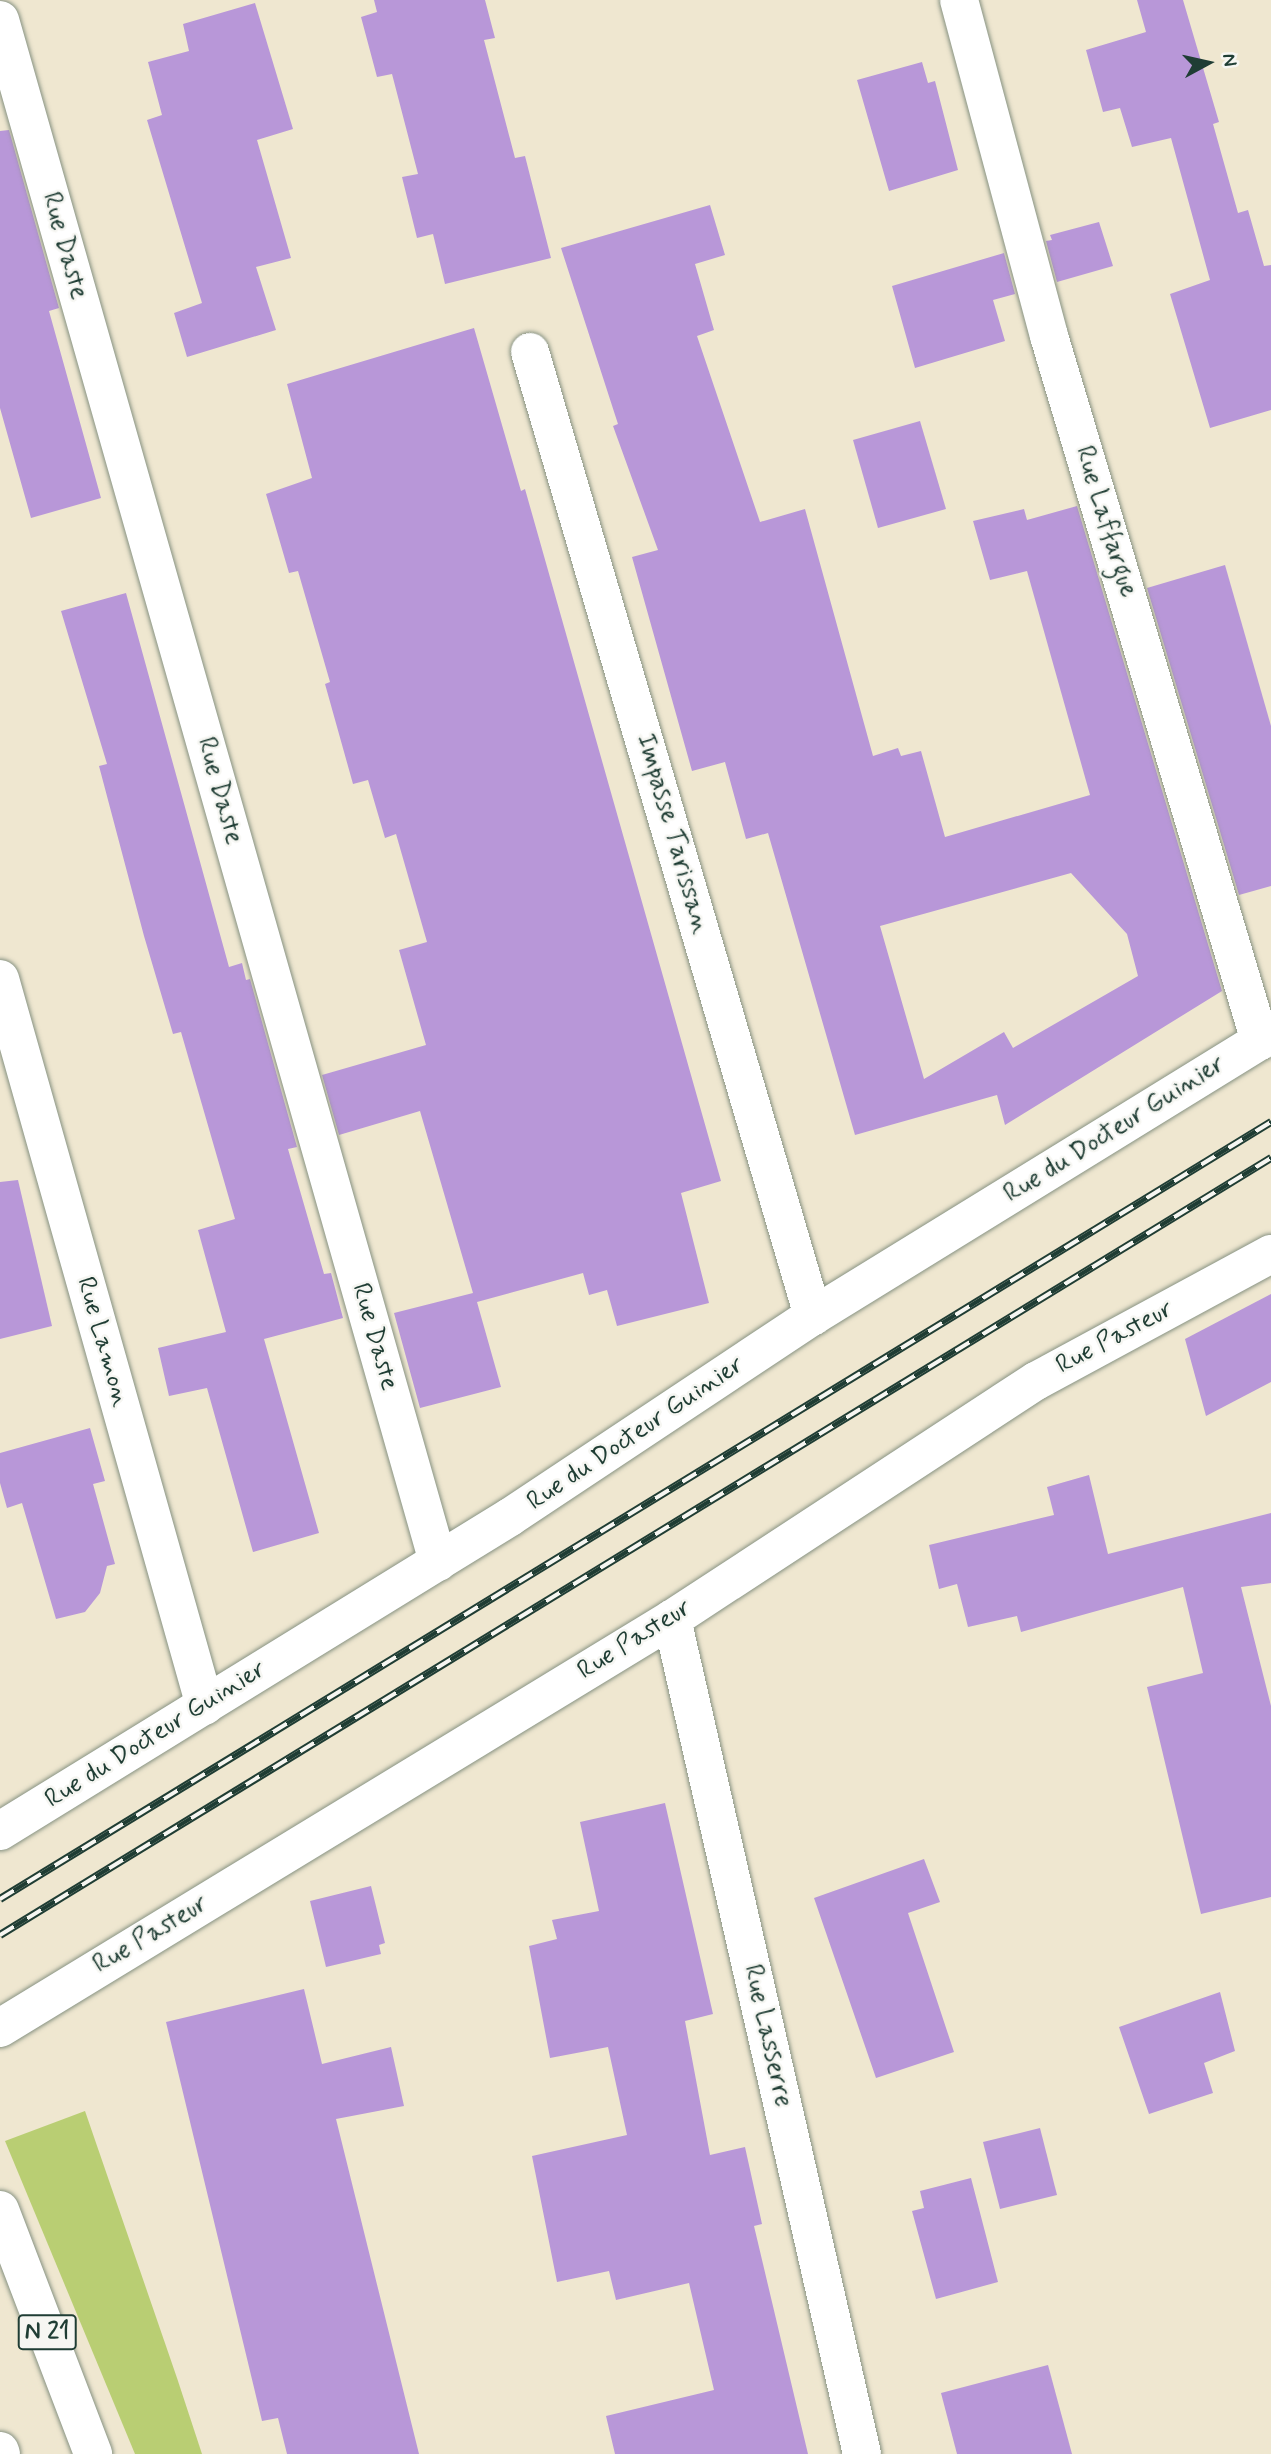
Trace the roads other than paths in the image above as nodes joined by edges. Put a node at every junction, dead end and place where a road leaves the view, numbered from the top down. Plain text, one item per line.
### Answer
1 (960, 0) edge
2 (0, 20) edge
3 (530, 352) dead end
4 (0, 979) edge
5 (1266, 1038) edge
6 (1271, 1254) edge
7 (813, 1316) junction
8 (438, 1562) junction
9 (671, 1619) junction
10 (205, 1706) junction
11 (0, 1831) edge
12 (0, 2028) edge
13 (0, 2210) edge
14 (93, 2454) edge
15 (862, 2454) edge

1 - 5 street, Rue Laffargue
2 - 8 street, Rue Daste
3 - 7 street, Impasse Tarissan
4 - 10 street, Rue Lamon
5 - 7 street, Rue du Docteur Guinier
6 - 9 street, Rue Pasteur
7 - 8 street, Rue du Docteur Guinier
8 - 10 street, Rue du Docteur Guinier
9 - 12 street, Rue Pasteur
9 - 15 street, Rue Lasserre
10 - 11 street, Rue du Docteur Guinier
13 - 14 street, N 21

